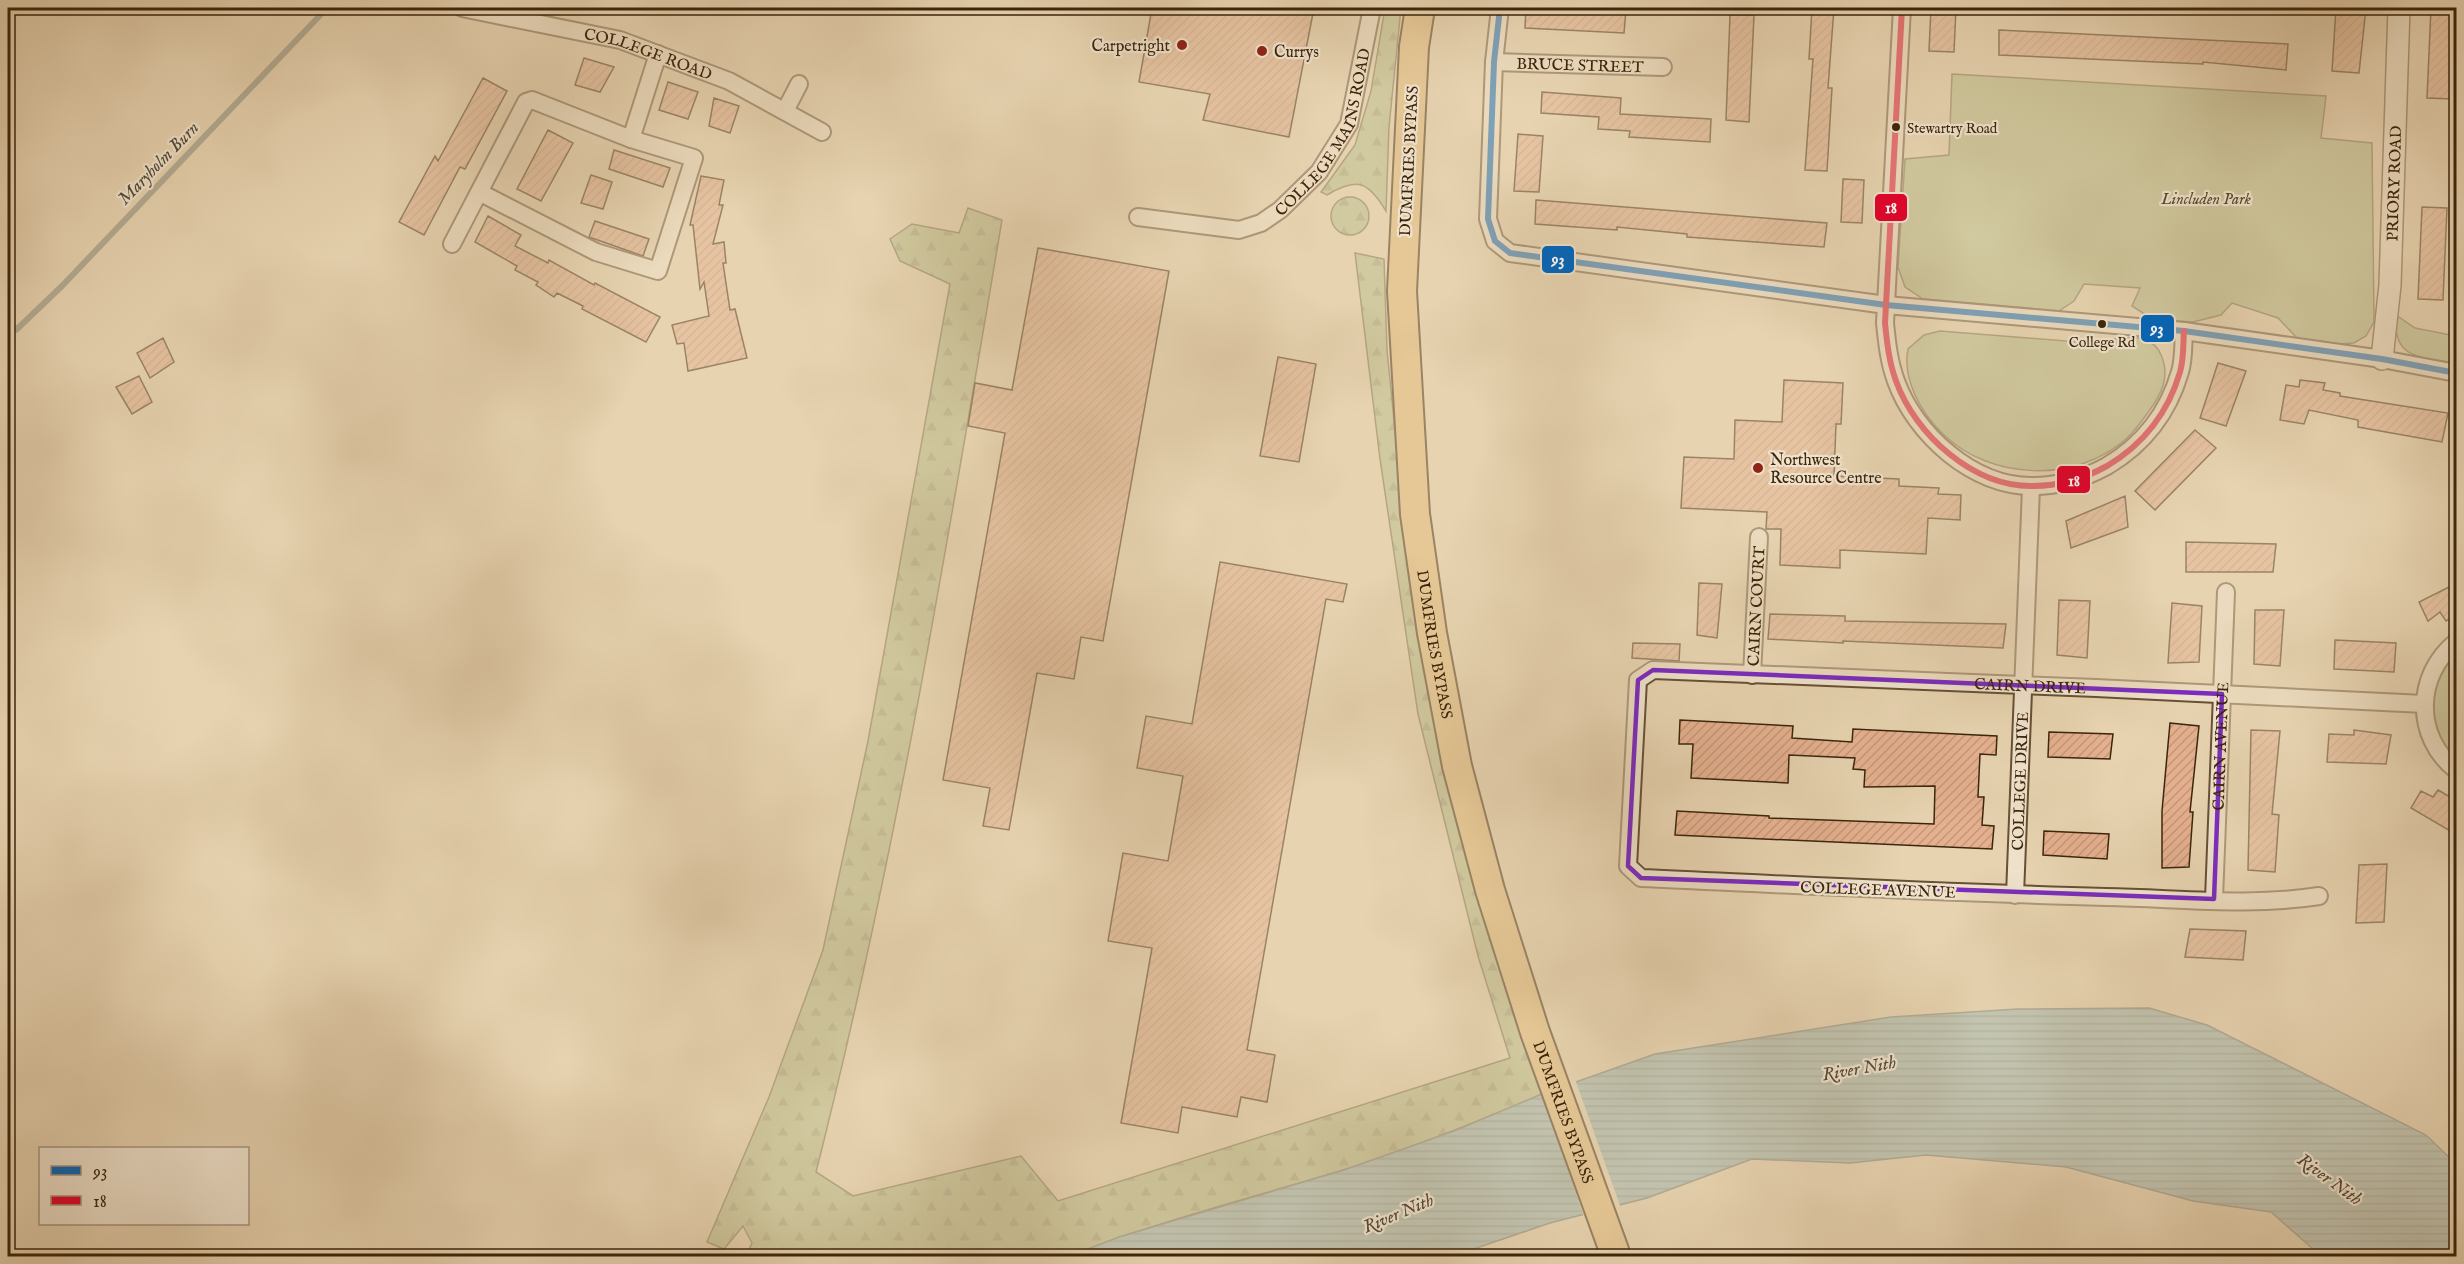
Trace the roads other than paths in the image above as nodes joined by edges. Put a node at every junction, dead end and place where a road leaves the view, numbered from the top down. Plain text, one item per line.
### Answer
1 (462, 8) edge
2 (1372, 8) edge
3 (1420, 8) edge
4 (1500, 8) edge
5 (1902, 8) edge
6 (2400, 8) edge
7 (657, 54) junction
8 (1494, 62) junction
9 (1663, 67) dead end
10 (799, 84) dead end
11 (784, 111) junction
12 (822, 132) dead end
13 (631, 139) junction
14 (479, 192) junction
15 (1138, 217) dead end
16 (452, 244) dead end
17 (1886, 305) junction
18 (2184, 331) junction
19 (2382, 359) junction
20 (2457, 373) edge
21 (2031, 487) junction
22 (1759, 537) dead end
23 (2226, 592) dead end
24 (2457, 642) edge
25 (1752, 675) junction
26 (1638, 680) joint
27 (2023, 685) junction
28 (2222, 694) junction
29 (2424, 704) junction
30 (2457, 770) edge
31 (2015, 895) junction
32 (2319, 896) dead end
33 (2214, 899) junction
34 (1616, 1257) edge

1 - 7 street, COLLEGE ROAD
2 - 15 street, COLLEGE MAINS ROAD
3 - 34 highway, DUMFRIES BYPASS
4 - 8 street
5 - 17 street
6 - 19 street, PRIORY ROAD
7 - 11 street, COLLEGE ROAD
7 - 13 street
8 - 9 street, BRUCE STREET
8 - 17 street
10 - 11 street
11 - 12 street, COLLEGE ROAD
13 - 14 street
13 - 14 street
14 - 16 street
17 - 18 street
17 - 21 street
18 - 19 street
18 - 21 street
19 - 20 street
21 - 27 street, COLLEGE DRIVE
22 - 25 street, CAIRN COURT
23 - 28 street, CAIRN AVENUE
24 - 29 street
25 - 26 street, CAIRN DRIVE
25 - 27 street, CAIRN DRIVE
26 - 31 street, COLLEGE AVENUE
27 - 28 street, CAIRN DRIVE
27 - 31 street, COLLEGE DRIVE
28 - 29 street, CAIRN DRIVE
28 - 33 street, CAIRN AVENUE
29 - 30 street
31 - 33 street, COLLEGE AVENUE
32 - 33 street, COLLEGE AVENUE

